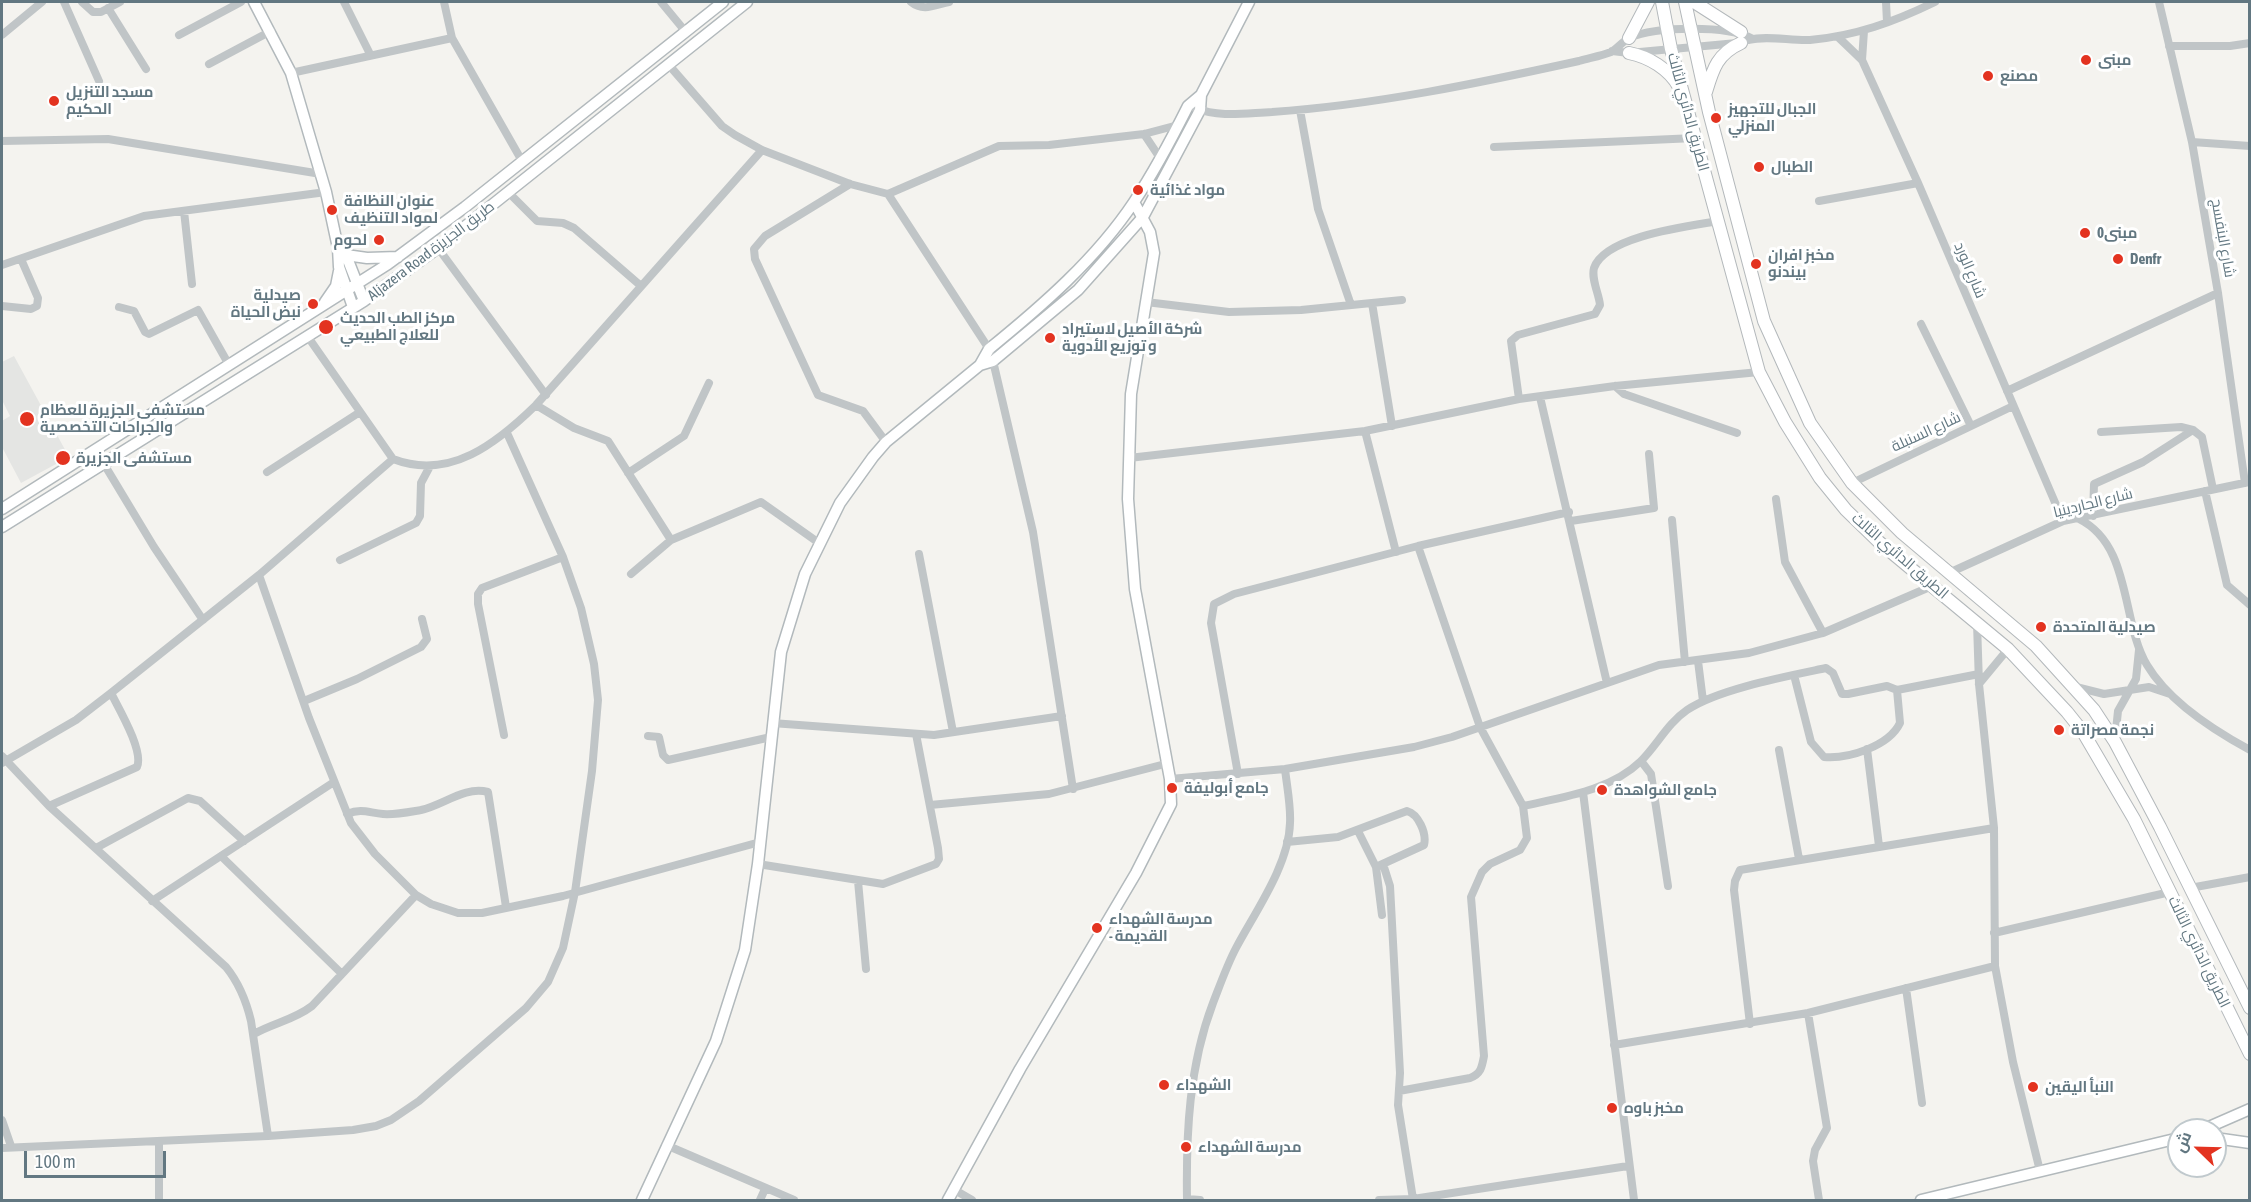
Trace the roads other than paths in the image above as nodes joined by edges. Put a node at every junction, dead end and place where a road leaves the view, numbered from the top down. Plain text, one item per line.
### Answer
1 (42, 2) edge
2 (64, 2) edge
3 (82, 2) edge
4 (120, 2) edge
5 (241, 2) edge
6 (254, 2) edge
7 (344, 2) edge
8 (444, 2) edge
9 (661, 2) edge
10 (723, 2) edge
11 (747, 2) edge
12 (911, 2) edge
13 (949, 2) edge
14 (1249, 2) edge
15 (1648, 2) edge
16 (1662, 2) edge
17 (1685, 2) edge
18 (1694, 2) edge
19 (1886, 2) edge
20 (1935, 2) edge
21 (2159, 2) edge
22 (108, 8) junction
23 (1887, 22) junction
24 (1692, 28) junction
25 (271, 31) junction
26 (685, 31) junction
27 (1669, 31) junction
28 (1864, 31) junction
29 (2, 35) edge
30 (179, 35) dead end
31 (1838, 37) junction
32 (1629, 38) junction
33 (1745, 38) junction
34 (452, 39) junction
35 (2250, 43) edge
36 (2169, 46) junction
37 (1696, 47) junction
38 (1671, 49) junction
39 (1612, 51) junction
40 (1629, 53) junction
41 (370, 54) junction
42 (1862, 60) junction
43 (209, 64) dead end
44 (669, 64) junction
45 (146, 69) dead end
46 (291, 73) junction
47 (99, 81) dead end
48 (1706, 94) junction
49 (1201, 95) junction
50 (1683, 95) junction
51 (1188, 106) junction
52 (1200, 110) junction
53 (1300, 110) junction
54 (1178, 125) junction
55 (1144, 134) junction
56 (1695, 138) junction
57 (2, 141) edge
58 (2192, 142) junction
59 (2250, 146) edge
60 (1494, 147) dead end
61 (762, 150) junction
62 (1160, 158) junction
63 (522, 161) junction
64 (321, 174) junction
65 (1918, 183) junction
66 (850, 184) junction
67 (326, 192) junction
68 (508, 192) junction
69 (888, 194) junction
70 (1819, 201) dead end
71 (1134, 202) junction
72 (184, 211) junction
73 (1143, 216) junction
74 (1718, 221) junction
75 (438, 248) junction
76 (342, 252) junction
77 (398, 257) junction
78 (21, 259) junction
79 (2, 265) edge
80 (339, 267) junction
81 (192, 284) dead end
82 (357, 285) junction
83 (641, 286) junction
84 (347, 292) junction
85 (2218, 293) junction
86 (364, 300) junction
87 (1402, 300) dead end
88 (1146, 302) junction
89 (1372, 303) junction
90 (1351, 305) junction
91 (2, 306) edge
92 (118, 307) dead end
93 (322, 307) junction
94 (353, 307) junction
95 (1921, 324) dead end
96 (308, 337) junction
97 (989, 349) junction
98 (993, 361) junction
99 (230, 365) junction
100 (980, 365) junction
101 (1759, 372) junction
102 (709, 383) dead end
103 (1616, 386) junction
104 (2007, 391) junction
105 (546, 394) junction
106 (1540, 397) junction
107 (1519, 399) junction
108 (536, 405) junction
109 (2013, 406) junction
110 (360, 412) junction
111 (1392, 426) junction
112 (1971, 426) junction
113 (2193, 430) junction
114 (1365, 431) junction
115 (2101, 432) dead end
116 (507, 433) junction
117 (1737, 433) dead end
118 (886, 442) junction
119 (1649, 454) dead end
120 (1129, 458) junction
121 (393, 459) junction
122 (104, 464) junction
123 (429, 468) junction
124 (267, 472) dead end
125 (628, 473) junction
126 (2248, 482) edge
127 (1851, 483) junction
128 (2209, 490) junction
129 (1776, 500) dead end
130 (2, 508) edge
131 (1569, 512) junction
132 (2093, 516) junction
133 (2079, 519) junction
134 (1672, 520) dead end
135 (1571, 521) junction
136 (2063, 522) junction
137 (2, 527) edge
138 (671, 540) junction
139 (819, 543) junction
140 (1418, 546) junction
141 (1396, 552) junction
142 (919, 554) dead end
143 (562, 557) junction
144 (340, 560) dead end
145 (1951, 572) junction
146 (631, 574) dead end
147 (259, 575) junction
148 (1932, 586) junction
149 (2250, 605) edge
150 (422, 619) dead end
151 (203, 620) junction
152 (1977, 623) junction
153 (1823, 633) junction
154 (2139, 648) junction
155 (2008, 649) junction
156 (1698, 661) junction
157 (1685, 662) junction
158 (1979, 674) junction
159 (1794, 675) junction
160 (1607, 683) junction
161 (1979, 684) junction
162 (2076, 687) junction
163 (2131, 689) junction
164 (1897, 690) junction
165 (111, 693) junction
166 (2174, 695) junction
167 (304, 701) junction
168 (1703, 701) junction
169 (1062, 716) junction
170 (771, 723) junction
171 (1480, 727) junction
172 (953, 732) junction
173 (916, 734) junction
174 (504, 735) dead end
175 (648, 736) dead end
176 (771, 737) junction
177 (2115, 742) junction
178 (1867, 749) junction
179 (1779, 750) dead end
180 (2250, 750) edge
181 (3, 760) edge
182 (1641, 761) junction
183 (1165, 764) junction
184 (1285, 769) junction
185 (1238, 774) junction
186 (1170, 779) junction
187 (334, 782) junction
188 (1073, 789) junction
189 (1583, 792) junction
190 (930, 805) junction
191 (49, 806) junction
192 (1523, 806) junction
193 (347, 813) junction
194 (1994, 828) junction
195 (1358, 831) junction
196 (244, 841) junction
197 (760, 842) junction
198 (1287, 842) junction
199 (1879, 846) junction
200 (96, 848) junction
201 (221, 856) junction
202 (1799, 859) junction
203 (758, 864) junction
204 (1380, 865) junction
205 (2250, 877) edge
206 (858, 881) junction
207 (1668, 886) dead end
208 (2190, 888) junction
209 (575, 892) junction
210 (2170, 892) junction
211 (416, 895) junction
212 (152, 901) junction
213 (506, 907) junction
214 (1382, 915) dead end
215 (1994, 933) junction
216 (1995, 966) junction
217 (866, 969) dead end
218 (341, 973) junction
219 (1906, 988) junction
220 (2250, 1008) edge
221 (1808, 1013) junction
222 (1750, 1024) junction
223 (254, 1034) junction
224 (1614, 1045) junction
225 (2250, 1054) edge
226 (1399, 1090) junction
227 (1922, 1104) dead end
228 (2250, 1109) edge
229 (2227, 1119) edge
230 (2, 1120) edge
231 (268, 1136) junction
232 (2227, 1140) edge
233 (2167, 1141) edge
234 (159, 1142) junction
235 (2250, 1143) edge
236 (666, 1145) junction
237 (11, 1146) junction
238 (2, 1148) edge
239 (1628, 1166) junction
240 (2040, 1171) junction
241 (765, 1189) junction
242 (953, 1189) junction
243 (1413, 1199) junction
244 (159, 1200) edge
245 (642, 1200) edge
246 (760, 1200) edge
247 (794, 1200) edge
248 (948, 1200) edge
249 (972, 1200) edge
250 (1187, 1200) edge
251 (1200, 1200) edge
252 (1379, 1200) edge
253 (1634, 1200) edge
254 (1820, 1200) edge
255 (1921, 1200) edge

1 - 29 street
2 - 47 street
3 - 22 street
4 - 22 street
5 - 30 street
6 - 25 street
7 - 41 street
8 - 34 street
9 - 26 street
10 - 26 street, Aljazera Road طريق الجزيزة
11 - 44 street, Aljazera Road طريق الجزيزة
12 - 13 street
14 - 49 street
15 - 32 main road
16 - 27 main road, الطريق الدائري الثالث
17 - 24 main road, الطريق الدائري الثالث
18 - 33 main road
19 - 23 street
20 - 23 street
21 - 36 street, شارع البنفسج
22 - 45 street
23 - 28 street
24 - 27 street
24 - 33 street
24 - 37 main road, الطريق الدائري الثالث
25 - 43 street
25 - 46 street
26 - 63 street, Aljazera Road طريق الجزيزة
27 - 32 street
27 - 38 main road, الطريق الدائري الثالث
28 - 31 street
28 - 42 street
31 - 33 street
31 - 42 street, شارع الورد
32 - 39 street
33 - 37 street
33 - 48 main road
34 - 41 street
34 - 63 street
35 - 36 street
36 - 58 street, شارع البنفسج
37 - 38 street
37 - 48 main road, الطريق الدائري الثالث
38 - 40 street
38 - 50 main road, الطريق الدائري الثالث
39 - 40 street
39 - 53 street
40 - 50 main road
41 - 46 street
42 - 65 street, شارع الورد
44 - 61 street
44 - 68 street, Aljazera Road طريق الجزيزة
46 - 64 street
48 - 127 main road, الطريق الدائري الثالث
49 - 51 street
49 - 52 street
50 - 56 main road, الطريق الدائري الثالث
51 - 52 street
51 - 54 street
52 - 53 street
52 - 73 street
53 - 90 street
54 - 55 street
54 - 62 street
55 - 62 street
55 - 69 street
56 - 60 street
56 - 74 main road, الطريق الدائري الثالث
57 - 64 street
58 - 59 street
58 - 85 street, شارع البنفسج
61 - 66 street
61 - 83 street
62 - 71 street
63 - 77 street, Aljazera Road طريق الجزيزة
64 - 67 street
65 - 70 street
65 - 104 street, شارع الورد
66 - 69 street
66 - 118 street
67 - 72 street
67 - 76 street
68 - 75 street, Aljazera Road طريق الجزيزة
68 - 83 street
69 - 97 street
71 - 73 street
71 - 97 street
72 - 78 street
72 - 81 street
73 - 88 street
73 - 98 street
74 - 101 main road, الطريق الدائري الثالث
74 - 107 street
75 - 86 street, Aljazera Road طريق الجزيزة
75 - 105 street
76 - 77 street
76 - 80 street
76 - 82 street
77 - 82 street, Aljazera Road طريق الجزيزة
78 - 79 street
78 - 91 street
80 - 84 street
80 - 93 street
82 - 84 street, Aljazera Road طريق الجزيزة
82 - 86 street
83 - 105 street
84 - 93 street, Aljazera Road طريق الجزيزة
84 - 94 street
85 - 104 street
85 - 126 street, شارع البنفسج
86 - 94 street, Aljazera Road طريق الجزيزة
87 - 89 street
88 - 90 street
88 - 120 street
89 - 90 street
89 - 111 street
92 - 99 street
93 - 99 street, Aljazera Road طريق الجزيزة
94 - 96 street, Aljazera Road طريق الجزيزة
95 - 112 street
96 - 110 street
96 - 122 street, Aljazera Road طريق الجزيزة
97 - 98 street
97 - 100 street
98 - 100 street
98 - 169 street
99 - 130 street, Aljazera Road طريق الجزيزة
100 - 118 street
101 - 103 street
101 - 148 main road, الطريق الدائري الثالث
102 - 125 street
103 - 106 street
103 - 117 street
104 - 109 street, شارع الورد
105 - 108 street
106 - 107 street
106 - 131 street
107 - 111 street
108 - 116 street
108 - 125 street
109 - 112 street, شارع السنبلة
109 - 136 street, شارع الورد
110 - 121 street
110 - 124 street
111 - 114 street
112 - 127 street, شارع السنبلة
113 - 115 street
113 - 128 street
113 - 132 street
114 - 120 street
114 - 141 street
116 - 123 street
116 - 143 street
118 - 139 street
119 - 135 street
120 - 183 street
121 - 123 street
121 - 147 street
122 - 137 street, Aljazera Road طريق الجزيزة
122 - 151 street
123 - 144 street
125 - 138 street
126 - 128 street, شارع الجاردينيا
127 - 145 main road, الطريق الدائري الثالث
128 - 132 street, شارع الجاردينيا
128 - 149 street
129 - 153 street
131 - 135 street
131 - 140 street
132 - 133 street, شارع الجاردينيا
133 - 136 street, شارع الجاردينيا
133 - 154 street
134 - 157 street
135 - 160 street
136 - 145 street, شارع الجاردينيا
138 - 139 street
138 - 146 street
139 - 170 street
140 - 141 street
140 - 171 street
141 - 185 street
142 - 172 street
143 - 174 street
143 - 209 street
145 - 162 main road, الطريق الدائري الثالث
147 - 151 street
147 - 167 street
148 - 152 main road, الطريق الدائري الثالث
148 - 153 street
150 - 167 street
151 - 165 street
152 - 155 main road, الطريق الدائري الثالث
152 - 158 street
153 - 156 street
154 - 163 street
154 - 166 street
155 - 161 street
155 - 210 main road, الطريق الدائري الثالث
156 - 157 street
156 - 168 street
157 - 160 street
158 - 161 street
158 - 164 street
159 - 164 street
159 - 168 street
159 - 178 street
160 - 171 street
161 - 194 street
162 - 163 street
162 - 177 main road, الطريق الدائري الثالث
163 - 166 street
163 - 177 street
164 - 178 street
165 - 181 street
165 - 191 street
166 - 180 street
167 - 187 street
168 - 182 street
169 - 172 street
169 - 188 street
170 - 173 street
170 - 176 street
171 - 184 street
171 - 192 street
172 - 173 street
173 - 190 street
175 - 176 street
176 - 197 street
177 - 208 main road, الطريق الدائري الثالث
178 - 199 street
179 - 202 street
181 - 191 street
182 - 189 street
182 - 207 street
183 - 186 street
183 - 188 street
184 - 185 street
184 - 198 street
185 - 186 street
186 - 242 street
187 - 193 street
187 - 196 street
188 - 190 street
189 - 192 street
189 - 224 street
190 - 206 street
191 - 200 street
192 - 226 street
193 - 211 street
193 - 213 street
194 - 199 street
194 - 215 street
195 - 198 street
195 - 204 street
195 - 204 street
196 - 200 street
196 - 201 street
197 - 203 street
197 - 209 street
198 - 250 street
199 - 202 street
200 - 212 street
201 - 212 street
201 - 218 street
202 - 222 street
203 - 206 street
203 - 236 street
204 - 214 street
204 - 226 street
205 - 208 street
206 - 217 street
208 - 220 main road, الطريق الدائري الثالث
209 - 213 street
209 - 231 street
210 - 215 street
210 - 225 main road, الطريق الدائري الثالث
211 - 213 street
211 - 218 street
212 - 223 street
215 - 216 street
216 - 219 street
216 - 240 street
218 - 223 street
219 - 221 street
219 - 227 street
221 - 222 street
221 - 254 street
222 - 224 street
223 - 231 street
224 - 239 street
226 - 243 street
228 - 229 street
230 - 237 street
231 - 234 street
232 - 235 street
233 - 240 street
234 - 237 street
234 - 244 street
236 - 241 street
236 - 245 street
237 - 238 street
239 - 243 street
239 - 253 street
240 - 255 street
241 - 246 street
241 - 247 street
242 - 248 street
242 - 249 street
243 - 252 street
250 - 251 street

